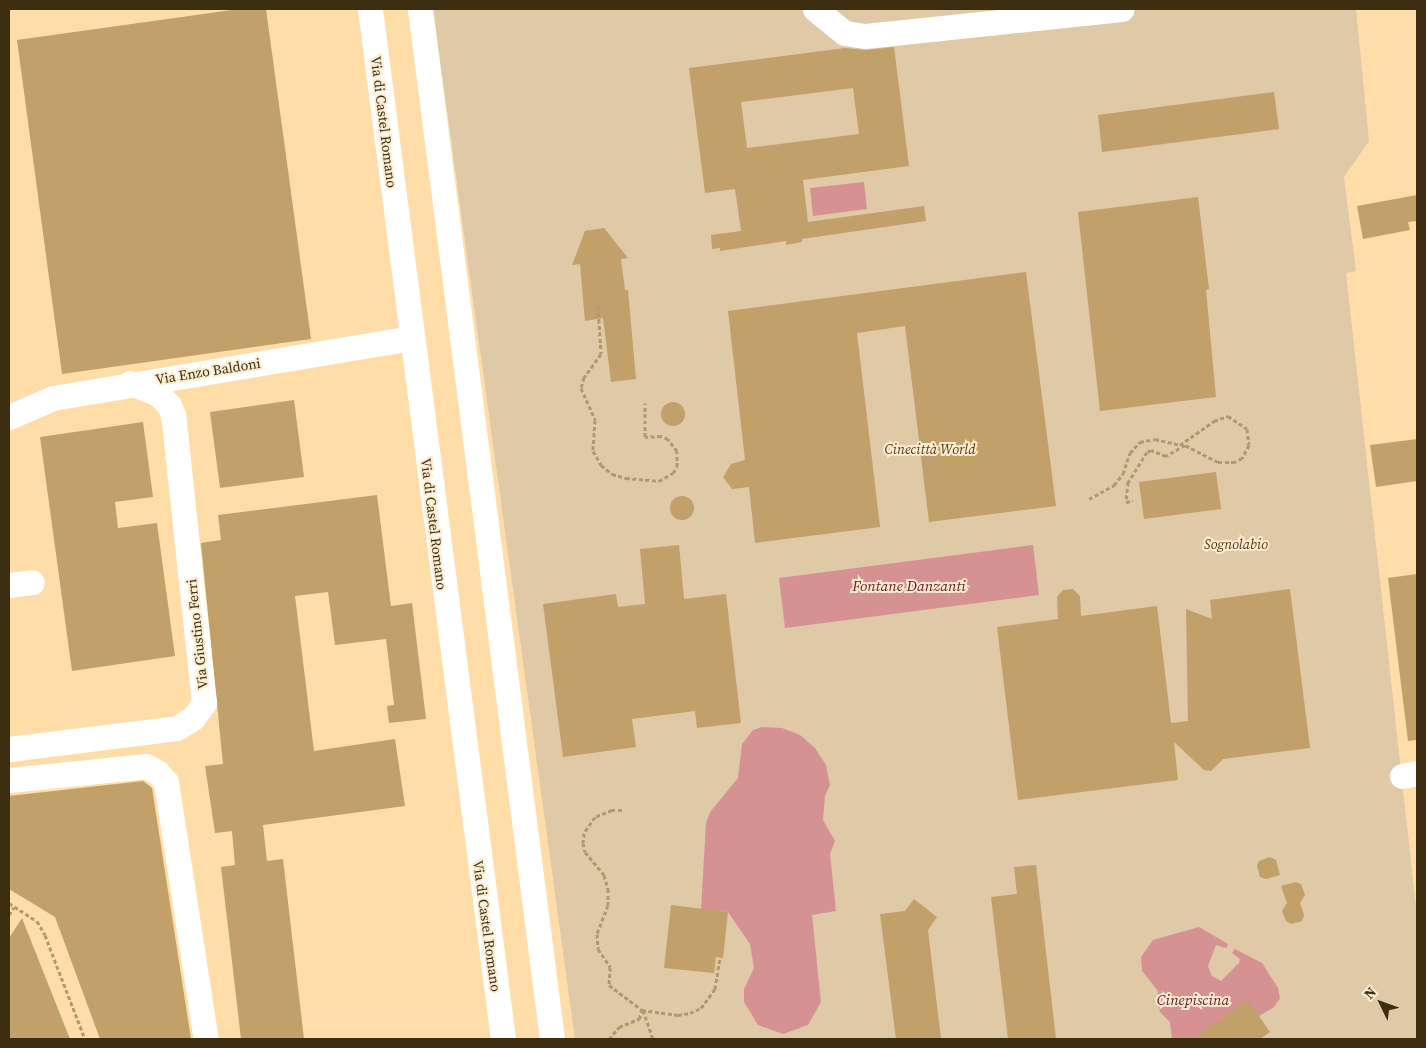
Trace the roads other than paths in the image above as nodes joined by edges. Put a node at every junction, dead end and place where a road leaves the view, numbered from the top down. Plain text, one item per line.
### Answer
1 (370, 9) edge
2 (420, 9) edge
3 (815, 9) edge
4 (1122, 9) edge
5 (410, 338) junction
6 (130, 383) junction
7 (9, 417) edge
8 (9, 749) edge
9 (9, 780) edge
10 (206, 1039) edge
11 (503, 1039) edge
12 (552, 1039) edge

1 - 5 street, Via di Castel Romano
2 - 12 street
3 - 4 street
5 - 6 street, Via Enzo Baldoni
5 - 11 street, Via di Castel Romano
6 - 7 street, Via Enzo Baldoni
6 - 8 street, Via Giustino Ferri
9 - 10 street

